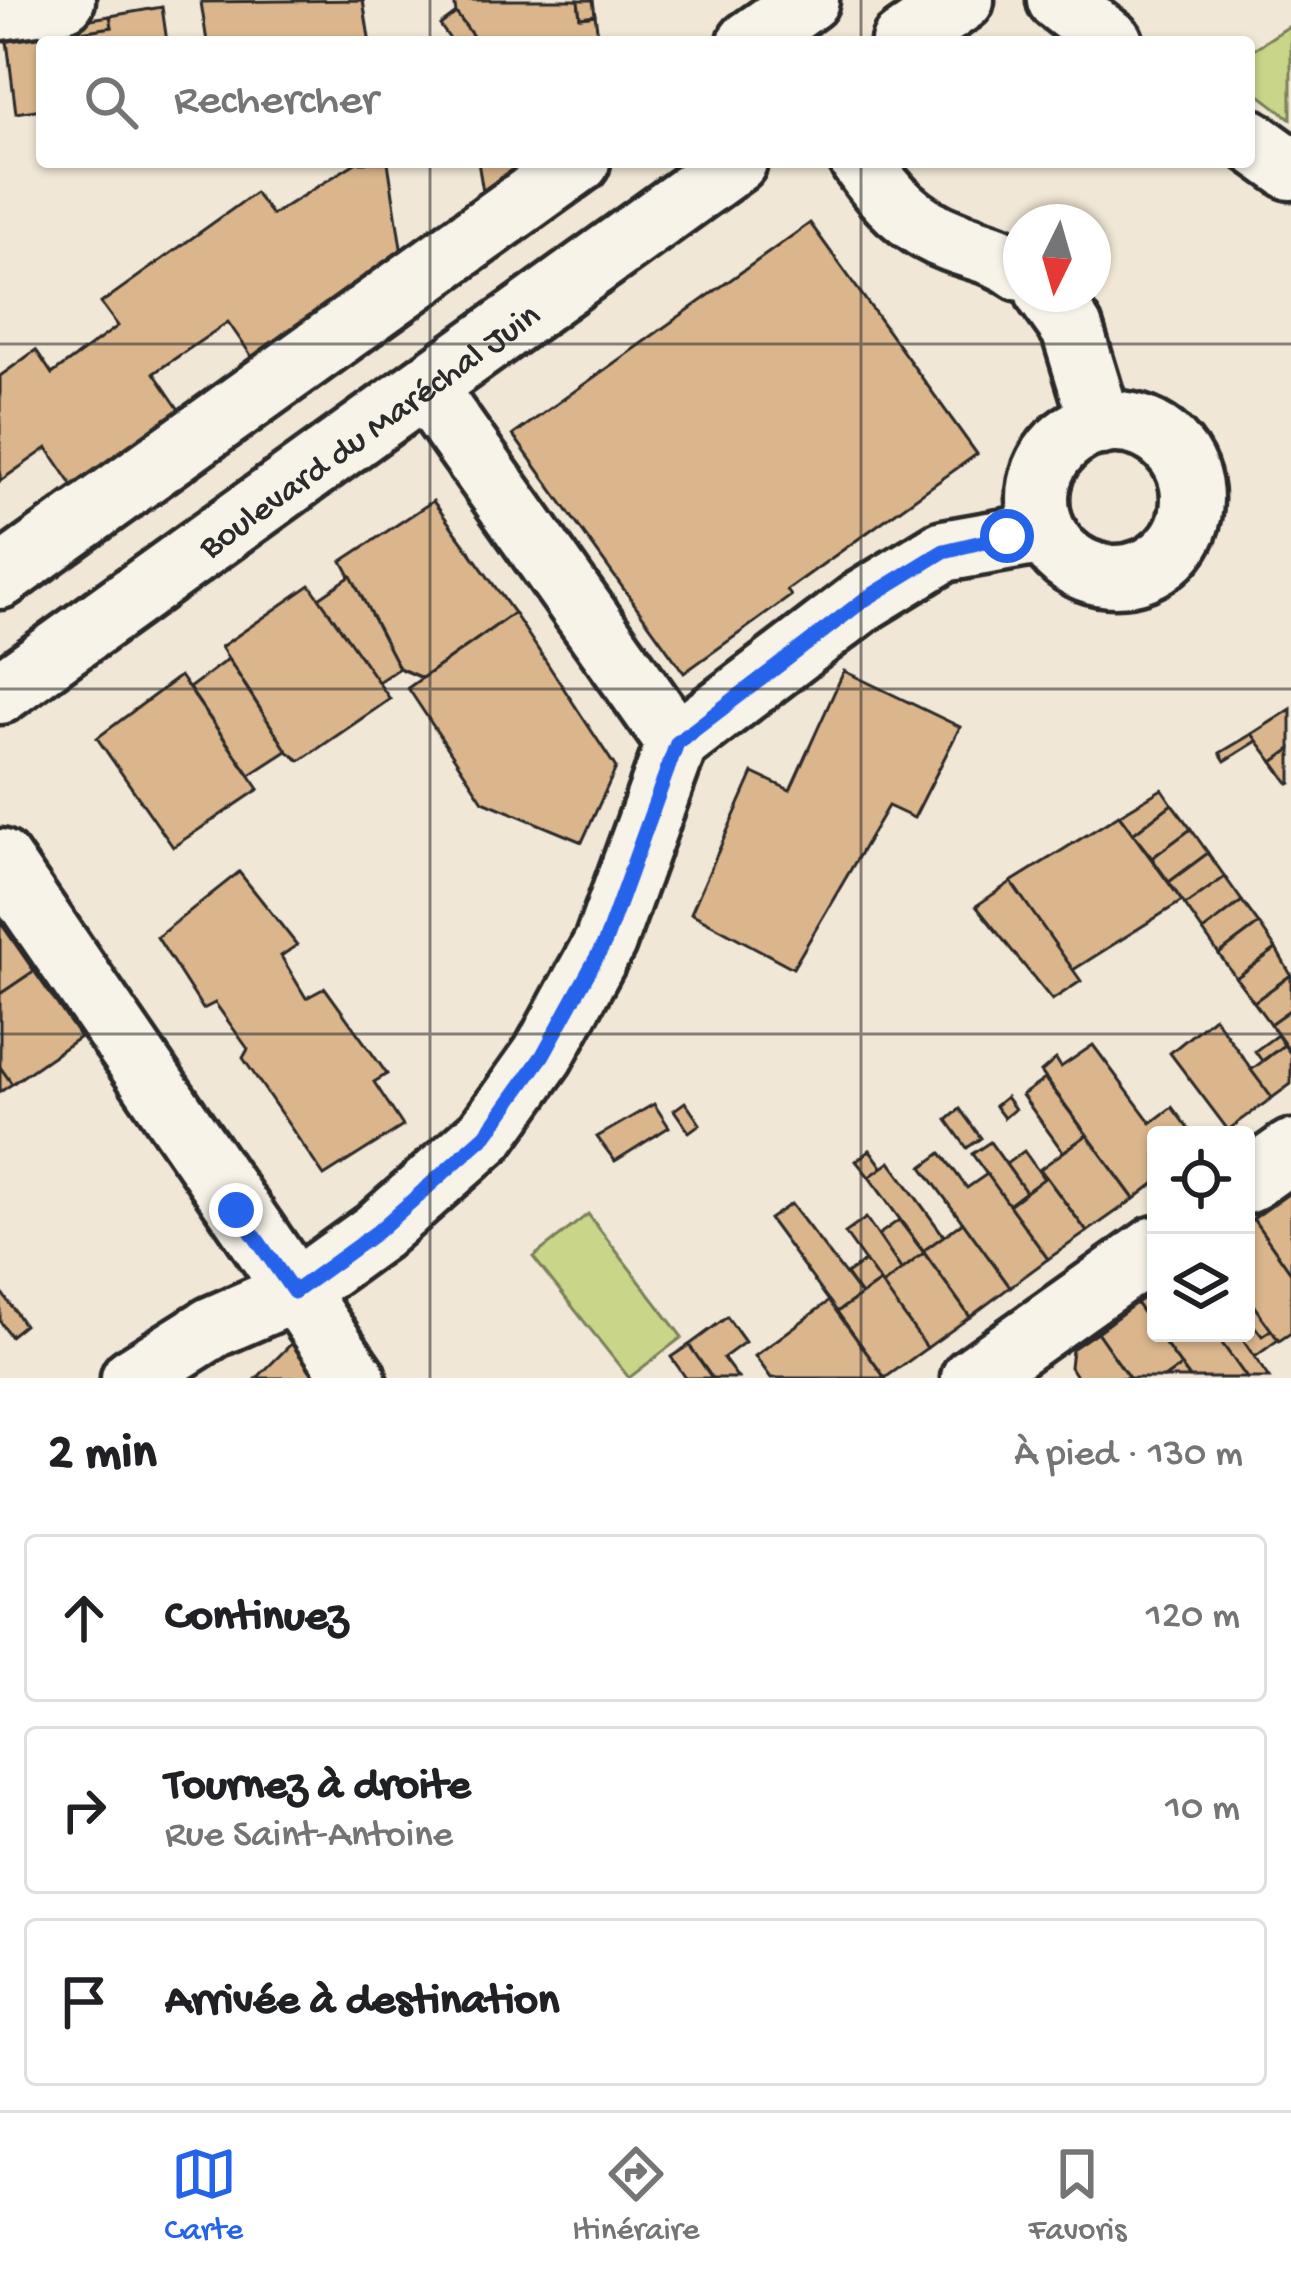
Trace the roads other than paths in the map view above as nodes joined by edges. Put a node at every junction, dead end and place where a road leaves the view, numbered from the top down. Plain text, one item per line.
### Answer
1 (64, 0) edge
2 (808, 0) edge
3 (962, 0) edge
4 (1058, 0) edge
5 (0, 9) edge
6 (757, 36) edge
7 (911, 36) edge
8 (1104, 36) edge
9 (1255, 143) edge
10 (571, 168) edge
11 (728, 168) edge
12 (865, 168) edge
13 (1291, 169) edge
14 (1003, 257) edge
15 (1060, 312) edge
16 (425, 387) junction
17 (1101, 424) junction
18 (1046, 533) junction
19 (0, 578) edge
20 (0, 693) edge
21 (677, 743) junction
22 (0, 860) edge
23 (1291, 1150) edge
24 (1255, 1176) edge
25 (1147, 1254) edge
26 (294, 1292) junction
27 (1007, 1368) edge
28 (133, 1378) edge
29 (355, 1378) edge

1 - 5 street
2 - 6 street
3 - 7 street
4 - 8 street
9 - 13 street
10 - 19 street
11 - 16 street, Boulevard du Maréchal Juin
12 - 14 street
15 - 17 street
16 - 20 street, Boulevard du Maréchal Juin
16 - 21 street
17 - 18 street
17 - 18 street
18 - 21 street
21 - 26 street
22 - 26 street
23 - 24 street
25 - 27 street
26 - 28 street
26 - 29 street

